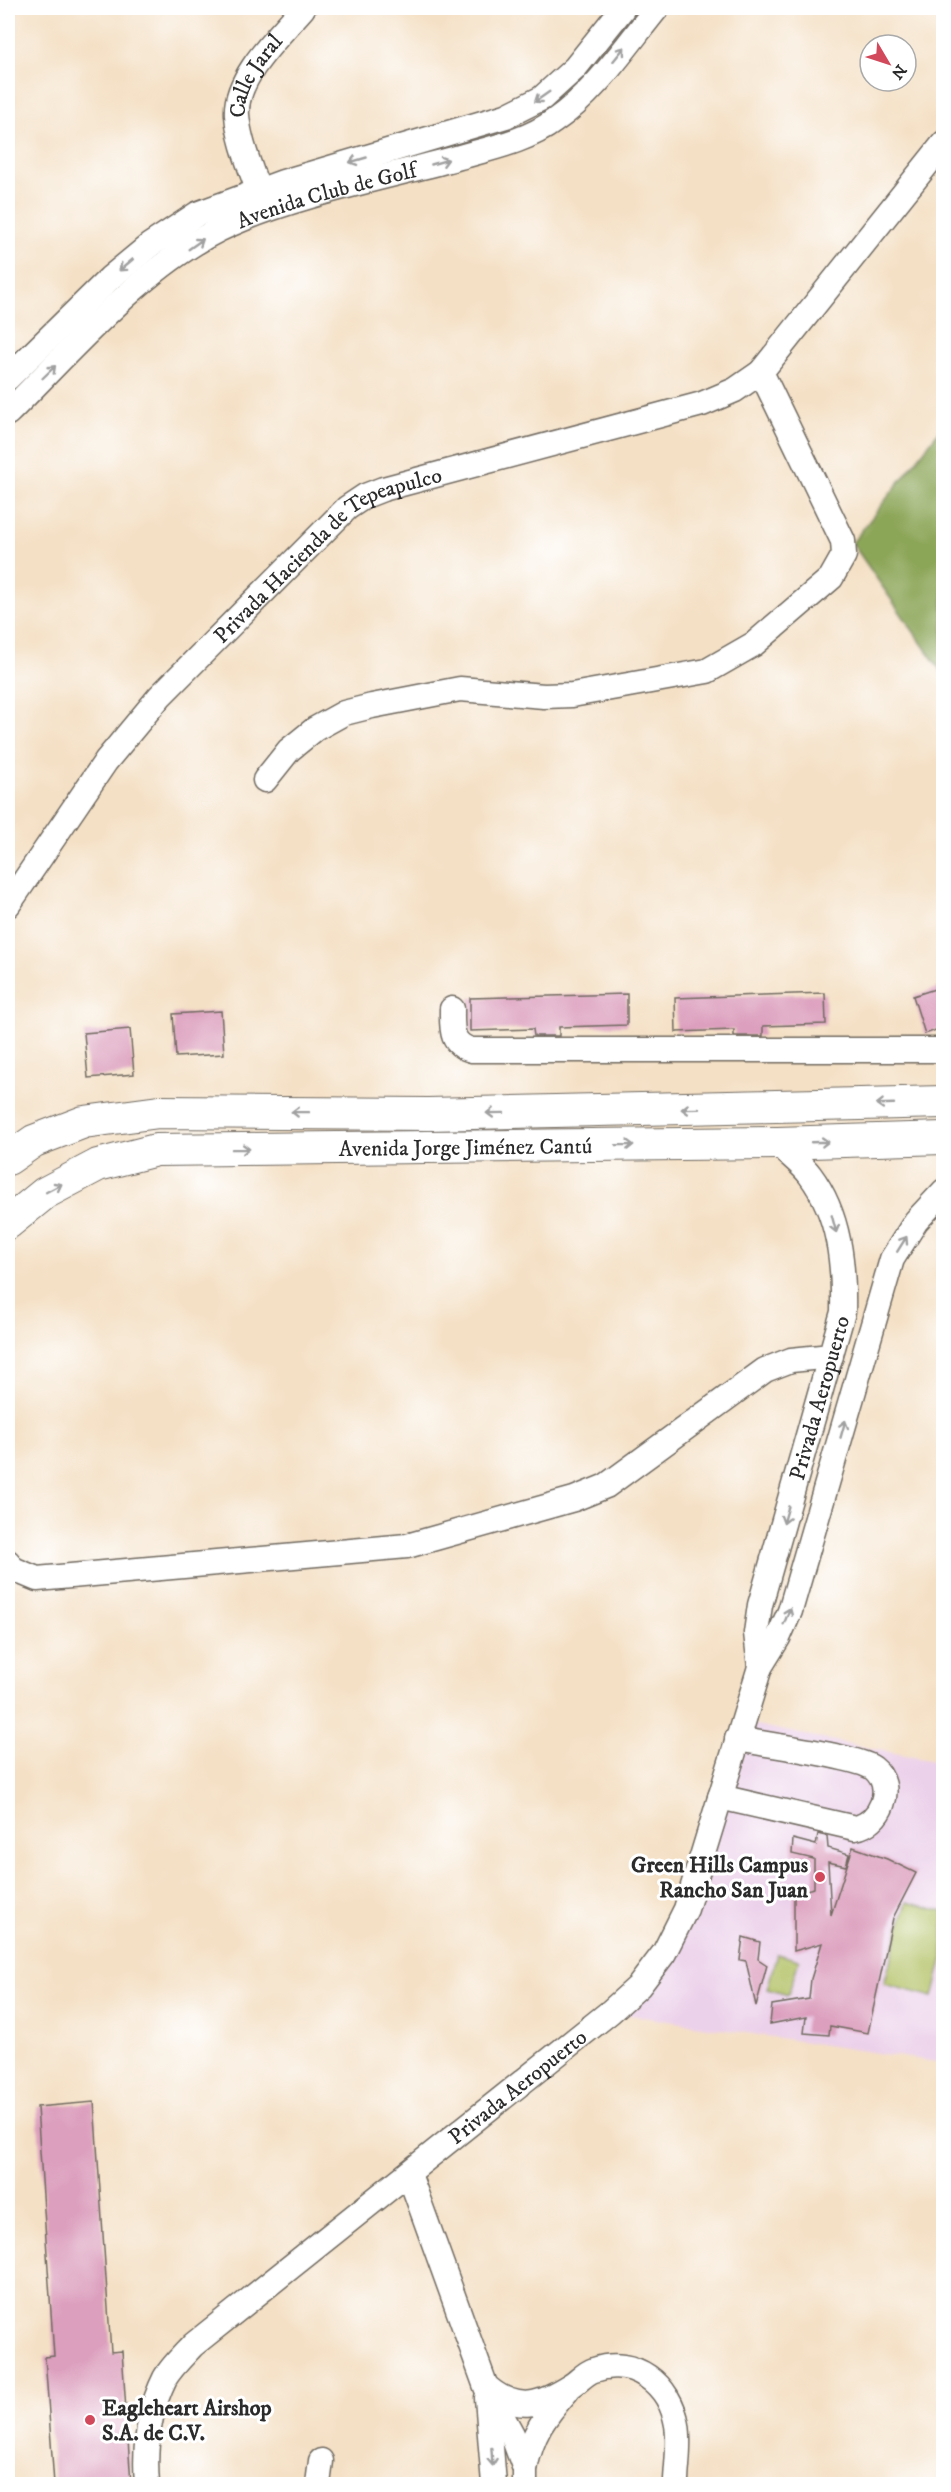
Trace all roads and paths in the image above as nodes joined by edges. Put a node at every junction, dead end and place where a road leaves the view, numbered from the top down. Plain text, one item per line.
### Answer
1 (303, 8) edge
2 (623, 8) edge
3 (657, 8) edge
4 (575, 68) junction
5 (596, 83) junction
6 (944, 143) edge
7 (258, 190) junction
8 (287, 193) junction
9 (227, 213) junction
10 (761, 372) junction
11 (8, 378) edge
12 (8, 413) edge
13 (266, 780) dead end
14 (8, 905) edge
15 (452, 1009) dead end
16 (944, 1050) edge
17 (944, 1102) edge
18 (944, 1138) edge
19 (777, 1143) junction
20 (8, 1159) edge
21 (944, 1191) edge
22 (8, 1223) edge
23 (831, 1356) junction
24 (8, 1562) edge
25 (760, 1668) junction
26 (738, 1739) junction
27 (720, 1797) junction
28 (409, 2174) junction
29 (573, 2385) junction
30 (486, 2387) junction
31 (321, 2461) dead end
32 (525, 2477) edge
33 (676, 2480) dead end
34 (147, 2484) edge
35 (318, 2484) edge
36 (494, 2484) edge

1 - 7 street, Calle Jaral
2 - 4 street, Avenida Club de Golf
5 -> 3 street, Avenida Club de Golf
4 - 5 street
4 -> 8 street, Avenida Club de Golf
8 -> 5 street, Avenida Club de Golf
6 - 10 street, Privada Hacienda de Tepeapulco
7 - 8 street, Avenida Club de Golf
7 - 9 street, Avenida Club de Golf
8 - 9 street, Avenida Club de Golf
9 -> 11 street, Avenida Club de Golf
12 -> 9 street, Avenida Club de Golf
10 - 13 street
10 - 14 street, Privada Hacienda de Tepeapulco
15 - 16 street
17 -> 20 main road, Avenida Jorge Jiménez Cantú
19 -> 18 main road, Avenida Jorge Jiménez Cantú
22 -> 19 main road, Avenida Jorge Jiménez Cantú
19 -> 23 street, Privada Aeropuerto
25 -> 21 street, Privada Aeropuerto
23 - 24 street
23 -> 25 street, Privada Aeropuerto
25 - 26 street, Privada Aeropuerto
26 - 27 street, Privada Aeropuerto
26 - 27 street
27 - 28 street, Privada Aeropuerto
28 - 30 street
28 - 34 street, Privada Aeropuerto
29 - 30 street
29 - 32 street
29 - 33 street
30 - 32 street
30 -> 36 street
31 - 35 street

